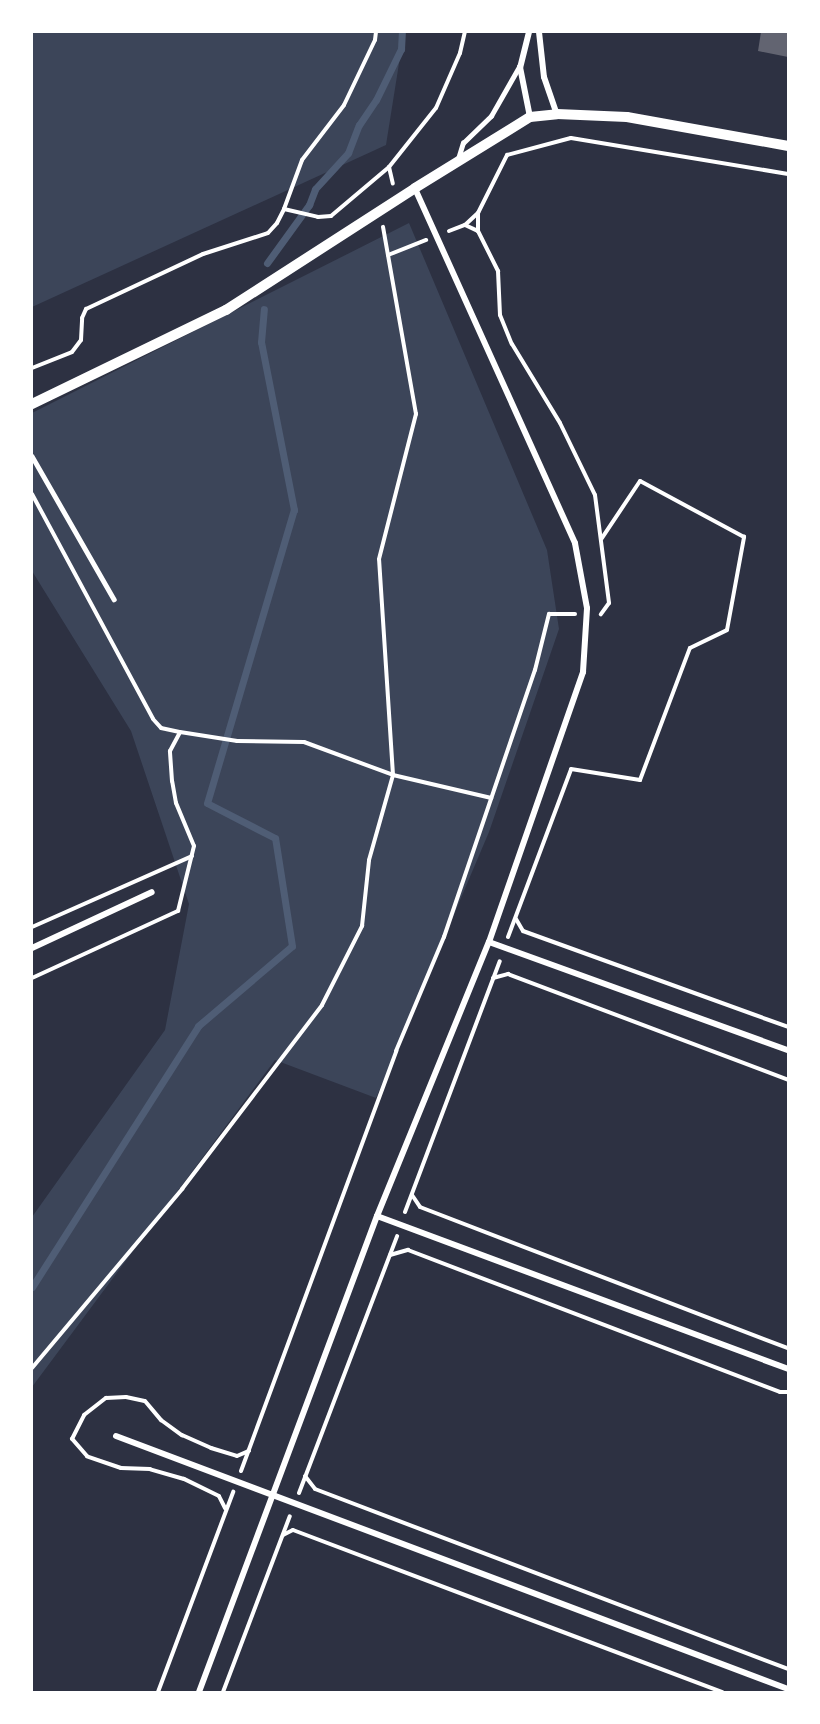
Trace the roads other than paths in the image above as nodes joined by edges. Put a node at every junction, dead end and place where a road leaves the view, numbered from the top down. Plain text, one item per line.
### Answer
1 (529, 32) edge
2 (539, 32) edge
3 (519, 67) junction
4 (557, 114) junction
5 (530, 117) junction
6 (789, 146) edge
7 (458, 161) junction
8 (415, 188) junction
9 (32, 404) edge
10 (32, 456) edge
11 (114, 599) dead end
12 (152, 892) dead end
13 (489, 942) junction
14 (32, 948) edge
15 (789, 1050) edge
16 (377, 1216) junction
17 (789, 1369) edge
18 (116, 1436) dead end
19 (273, 1495) junction
20 (789, 1689) edge
21 (199, 1692) edge

1 - 3 street
2 - 4 street
3 - 5 street
3 - 7 lane
4 - 5 street
4 - 6 street
5 - 7 street
7 - 8 street
8 - 9 street
8 - 13 street
10 - 11 lane
12 - 14 street
13 - 15 street
13 - 16 street
16 - 17 street
16 - 19 street
18 - 19 street
19 - 20 street
19 - 21 street

